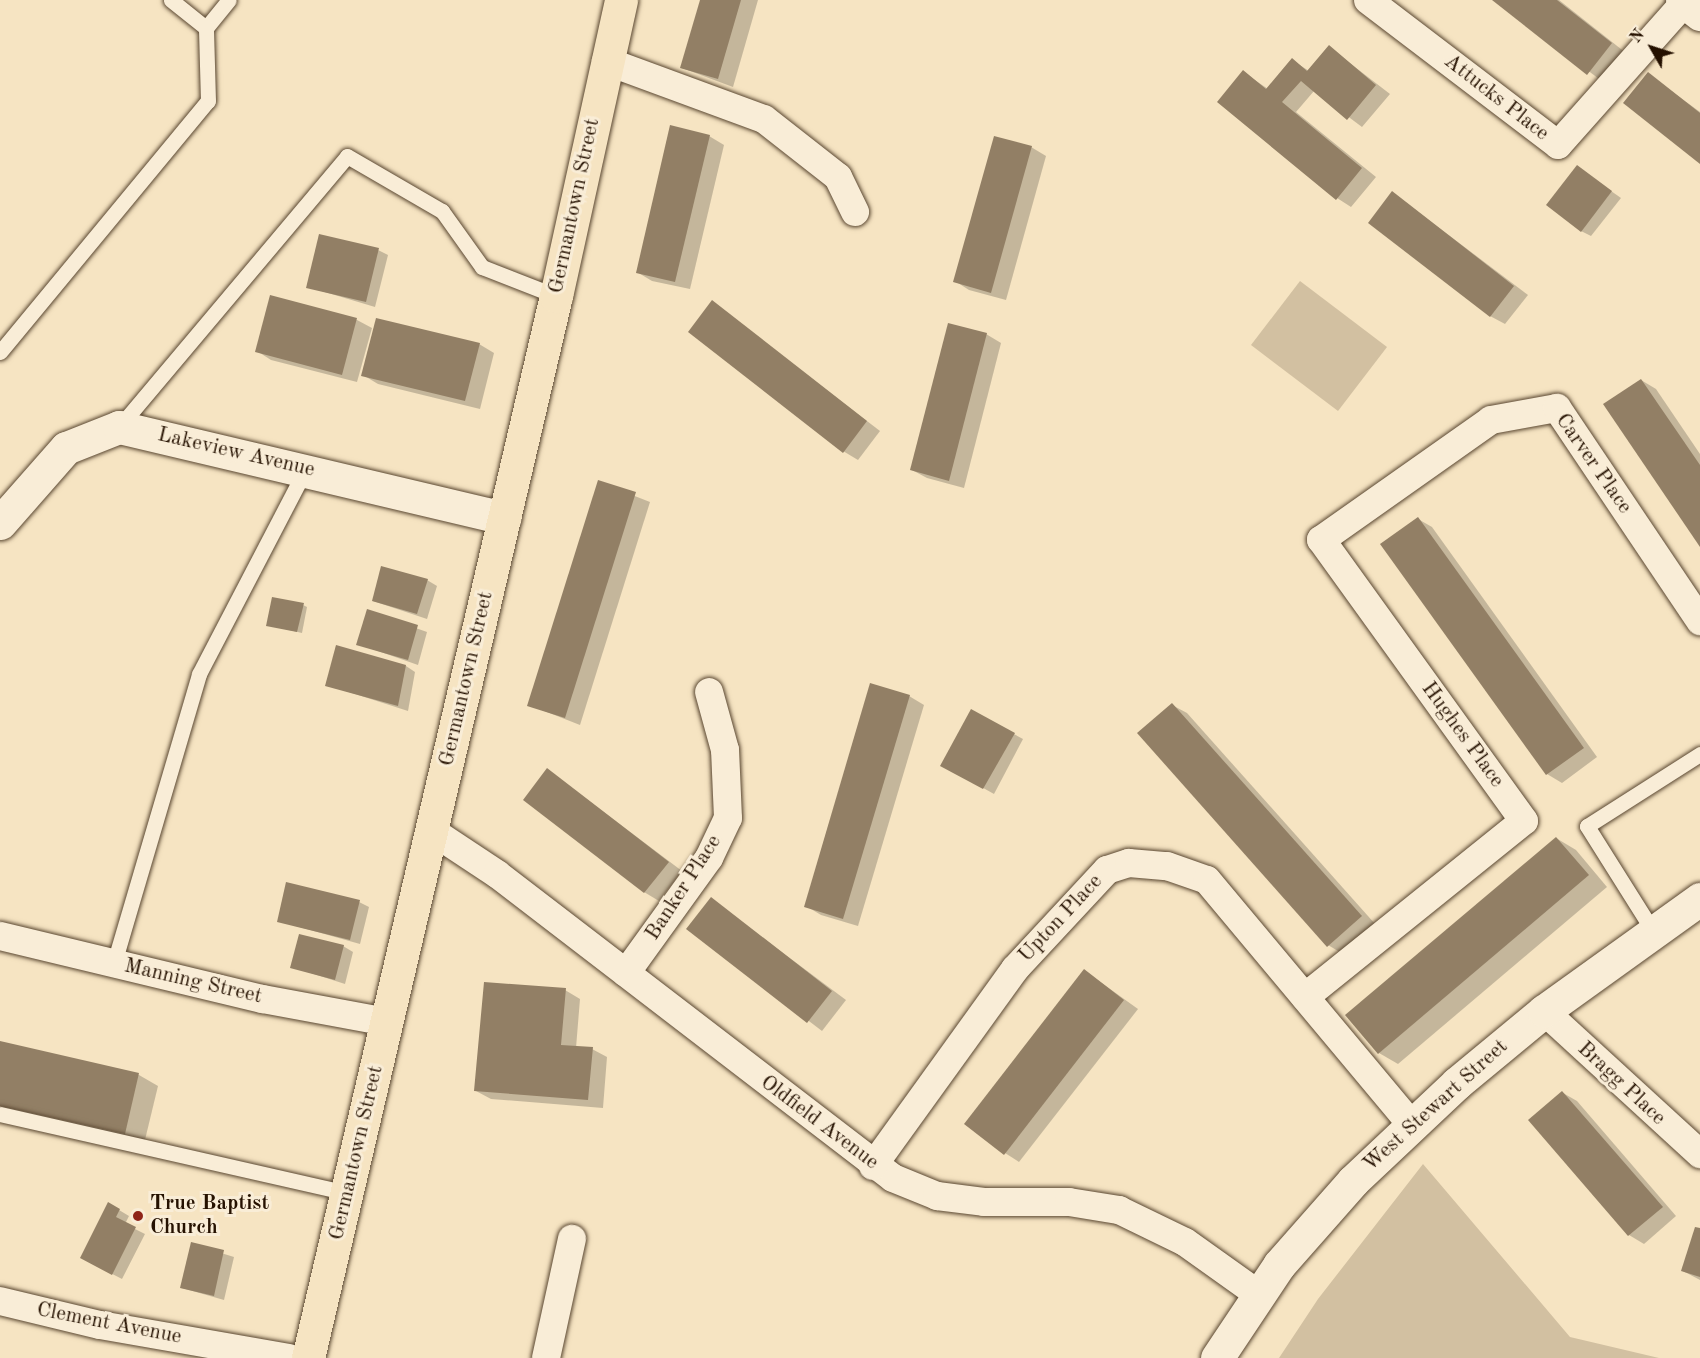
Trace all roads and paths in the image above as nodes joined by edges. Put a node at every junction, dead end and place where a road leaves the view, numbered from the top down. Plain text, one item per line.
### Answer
1 (171, 0) edge
2 (229, 0) edge
3 (621, 0) edge
4 (1368, 0) edge
5 (1689, 6) edge
6 (206, 28) junction
7 (606, 61) junction
8 (855, 212) dead end
9 (556, 296) junction
10 (0, 352) edge
11 (119, 427) junction
12 (1442, 454) joint
13 (305, 470) junction
14 (504, 518) junction
15 (0, 523) edge
16 (1700, 621) edge
17 (710, 692) dead end
18 (1700, 754) edge
19 (432, 831) junction
20 (1700, 899) edge
21 (1653, 931) junction
22 (0, 936) edge
23 (114, 963) junction
24 (626, 974) junction
25 (1305, 997) junction
26 (1544, 1011) junction
27 (387, 1022) junction
28 (0, 1114) edge
29 (1412, 1125) junction
30 (1700, 1154) edge
31 (873, 1166) junction
32 (347, 1193) junction
33 (572, 1239) dead end
34 (1258, 1294) junction
35 (0, 1301) edge
36 (289, 1358) edge
37 (308, 1358) edge
38 (546, 1358) edge
39 (1217, 1358) edge

1 - 6 lane
2 - 6 lane
3 - 7 main road, Germantown Street
4 - 5 street, Attucks Place
6 - 10 lane
7 - 8 street
7 - 9 main road, Germantown Street
9 - 11 lane
9 - 14 main road, Germantown Street
11 - 13 street, Lakeview Avenue
11 - 15 street
12 - 16 street, Carver Place
12 - 25 street, Hughes Place
13 - 14 street, Lakeview Avenue
13 - 23 lane
14 - 19 main road, Germantown Street
17 - 24 street, Banker Place
18 - 21 lane
19 - 24 street, Oldfield Avenue
19 - 27 main road, Germantown Street
20 - 21 street, West Stewart Street
21 - 26 street, West Stewart Street
22 - 23 street, Manning Street
23 - 27 street, Manning Street
24 - 31 street, Oldfield Avenue
25 - 29 street, Upton Place
25 - 31 street, Upton Place
26 - 29 street, West Stewart Street
26 - 30 street, Bragg Place
27 - 32 main road, Germantown Street
28 - 32 lane
29 - 34 street, West Stewart Street
31 - 34 street, Oldfield Avenue
32 - 37 main road, Germantown Street
33 - 38 street
34 - 39 street, West Stewart Street
35 - 36 street, Clement Avenue

